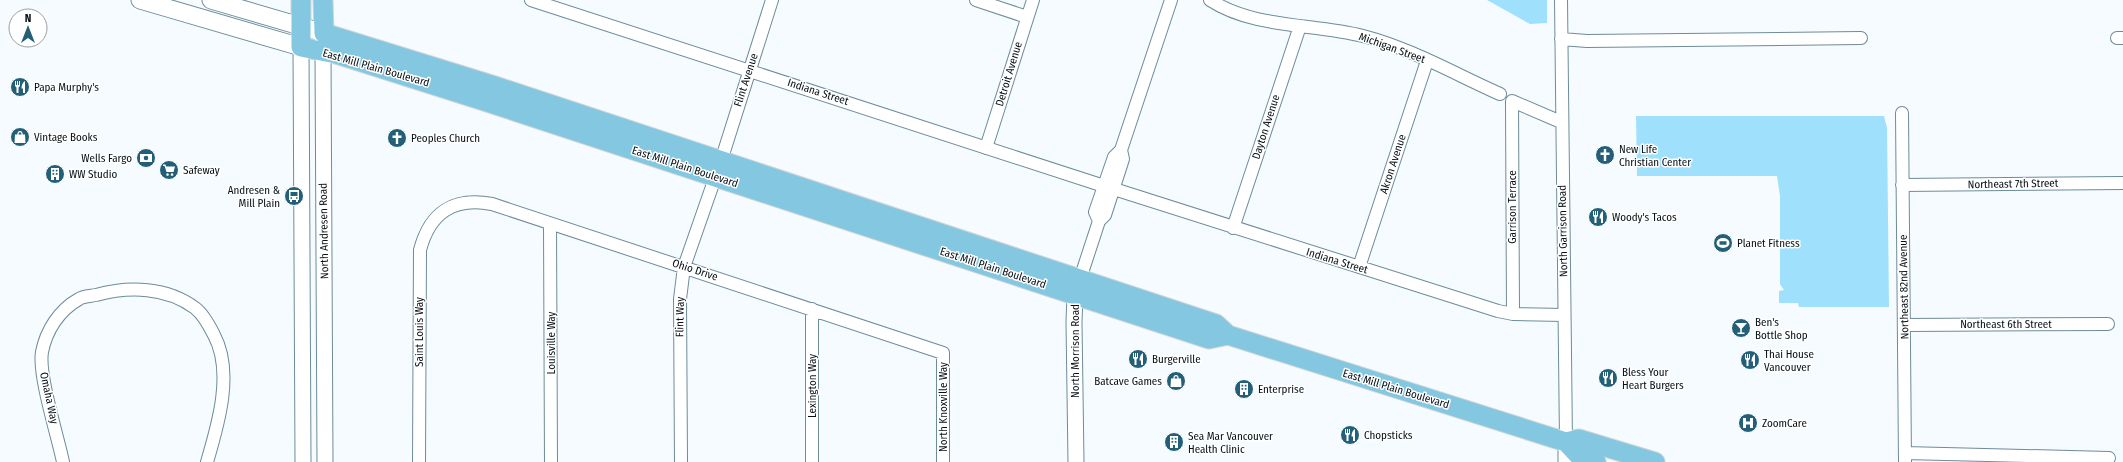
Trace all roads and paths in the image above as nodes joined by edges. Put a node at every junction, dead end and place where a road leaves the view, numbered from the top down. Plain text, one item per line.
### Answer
1 (140, 0) edge
2 (211, 0) edge
3 (301, 0) edge
4 (323, 0) edge
5 (531, 0) edge
6 (772, 0) edge
7 (976, 0) edge
8 (1033, 0) edge
9 (1171, 0) edge
10 (1210, 0) edge
11 (1561, 0) edge
12 (1027, 17) junction
13 (301, 26) junction
14 (1300, 26) junction
15 (324, 33) junction
16 (1861, 38) dead end
17 (1561, 39) junction
18 (301, 48) junction
19 (323, 52) junction
20 (1427, 61) junction
21 (750, 70) junction
22 (1500, 94) dead end
23 (1902, 113) dead end
24 (1561, 122) junction
25 (986, 148) junction
26 (718, 169) junction
27 (2123, 183) edge
28 (1902, 185) junction
29 (1109, 188) junction
30 (445, 210) joint
31 (550, 224) junction
32 (1233, 228) junction
33 (684, 267) junction
34 (1359, 267) junction
35 (1078, 287) junction
36 (812, 309) junction
37 (1512, 314) junction
38 (1564, 315) junction
39 (2108, 324) dead end
40 (1904, 325) junction
41 (943, 353) joint
42 (1566, 442) junction
43 (1905, 458) edge
44 (2109, 458) dead end
45 (63, 462) edge
46 (207, 462) edge
47 (303, 462) edge
48 (325, 462) edge
49 (419, 462) edge
50 (551, 462) edge
51 (681, 462) edge
52 (812, 462) edge
53 (943, 462) edge
54 (1076, 462) edge
55 (1566, 462) edge
56 (1596, 462) edge
57 (1655, 462) edge

1 - 18 main road, East Mill Plain Boulevard
2 - 13 main road, East Mill Plain Boulevard
3 - 13 main road, North Andresen Road
4 - 15 main road, North Andresen Road
5 - 21 street, Indiana Street
6 - 21 street, Flint Avenue
7 - 12 street
8 - 12 street, Detroit Avenue
9 - 29 street, North Morrison Road
10 - 14 street, Michigan Street
11 - 17 street, North Garrison Road
12 - 25 street, Detroit Avenue
13 - 15 main road, East Mill Plain Boulevard
13 - 18 main road, North Andresen Road
14 - 20 street, Michigan Street
14 - 32 street, Dayton Avenue
15 - 19 main road, North Andresen Road
15 - 26 main road, East Mill Plain Boulevard
16 - 17 street
17 - 24 street, North Garrison Road
18 - 19 main road, East Mill Plain Boulevard
18 - 47 street, North Andresen Road
19 - 26 main road, East Mill Plain Boulevard
19 - 48 street, North Andresen Road
20 - 22 street, Michigan Street
20 - 34 street, Akron Avenue
21 - 25 street, Indiana Street
21 - 26 street, Flint Avenue
23 - 28 street, Northeast 82nd Avenue
24 - 37 street, Garrison Terrace
24 - 38 street, North Garrison Road
25 - 29 street, Indiana Street
26 - 33 street, Flint Way
26 - 35 main road, East Mill Plain Boulevard
27 - 28 street, Northeast 7th Street
28 - 40 street, Northeast 82nd Avenue
29 - 32 street, Indiana Street
29 - 35 street, North Morrison Road
30 - 31 street, Ohio Drive
30 - 49 street, Saint Louis Way
31 - 33 street, Ohio Drive
31 - 50 street, Louisville Way
32 - 34 street, Indiana Street
33 - 36 street, Ohio Drive
33 - 51 street, Flint Way
34 - 37 street, Indiana Street
35 - 42 main road, East Mill Plain Boulevard
35 - 54 street, North Morrison Road
36 - 41 street, Ohio Drive
36 - 52 street, Lexington Way
37 - 38 street, Indiana Street
38 - 42 street, North Garrison Road
39 - 40 street, Northeast 6th Street
40 - 43 street, Northeast 82nd Avenue
41 - 53 street, North Knoxville Way
42 - 55 street, North Garrison Road
42 - 56 main road, East Mill Plain Boulevard
42 - 57 main road, East Mill Plain Boulevard
43 - 44 street
45 - 46 street, Omaha Way

